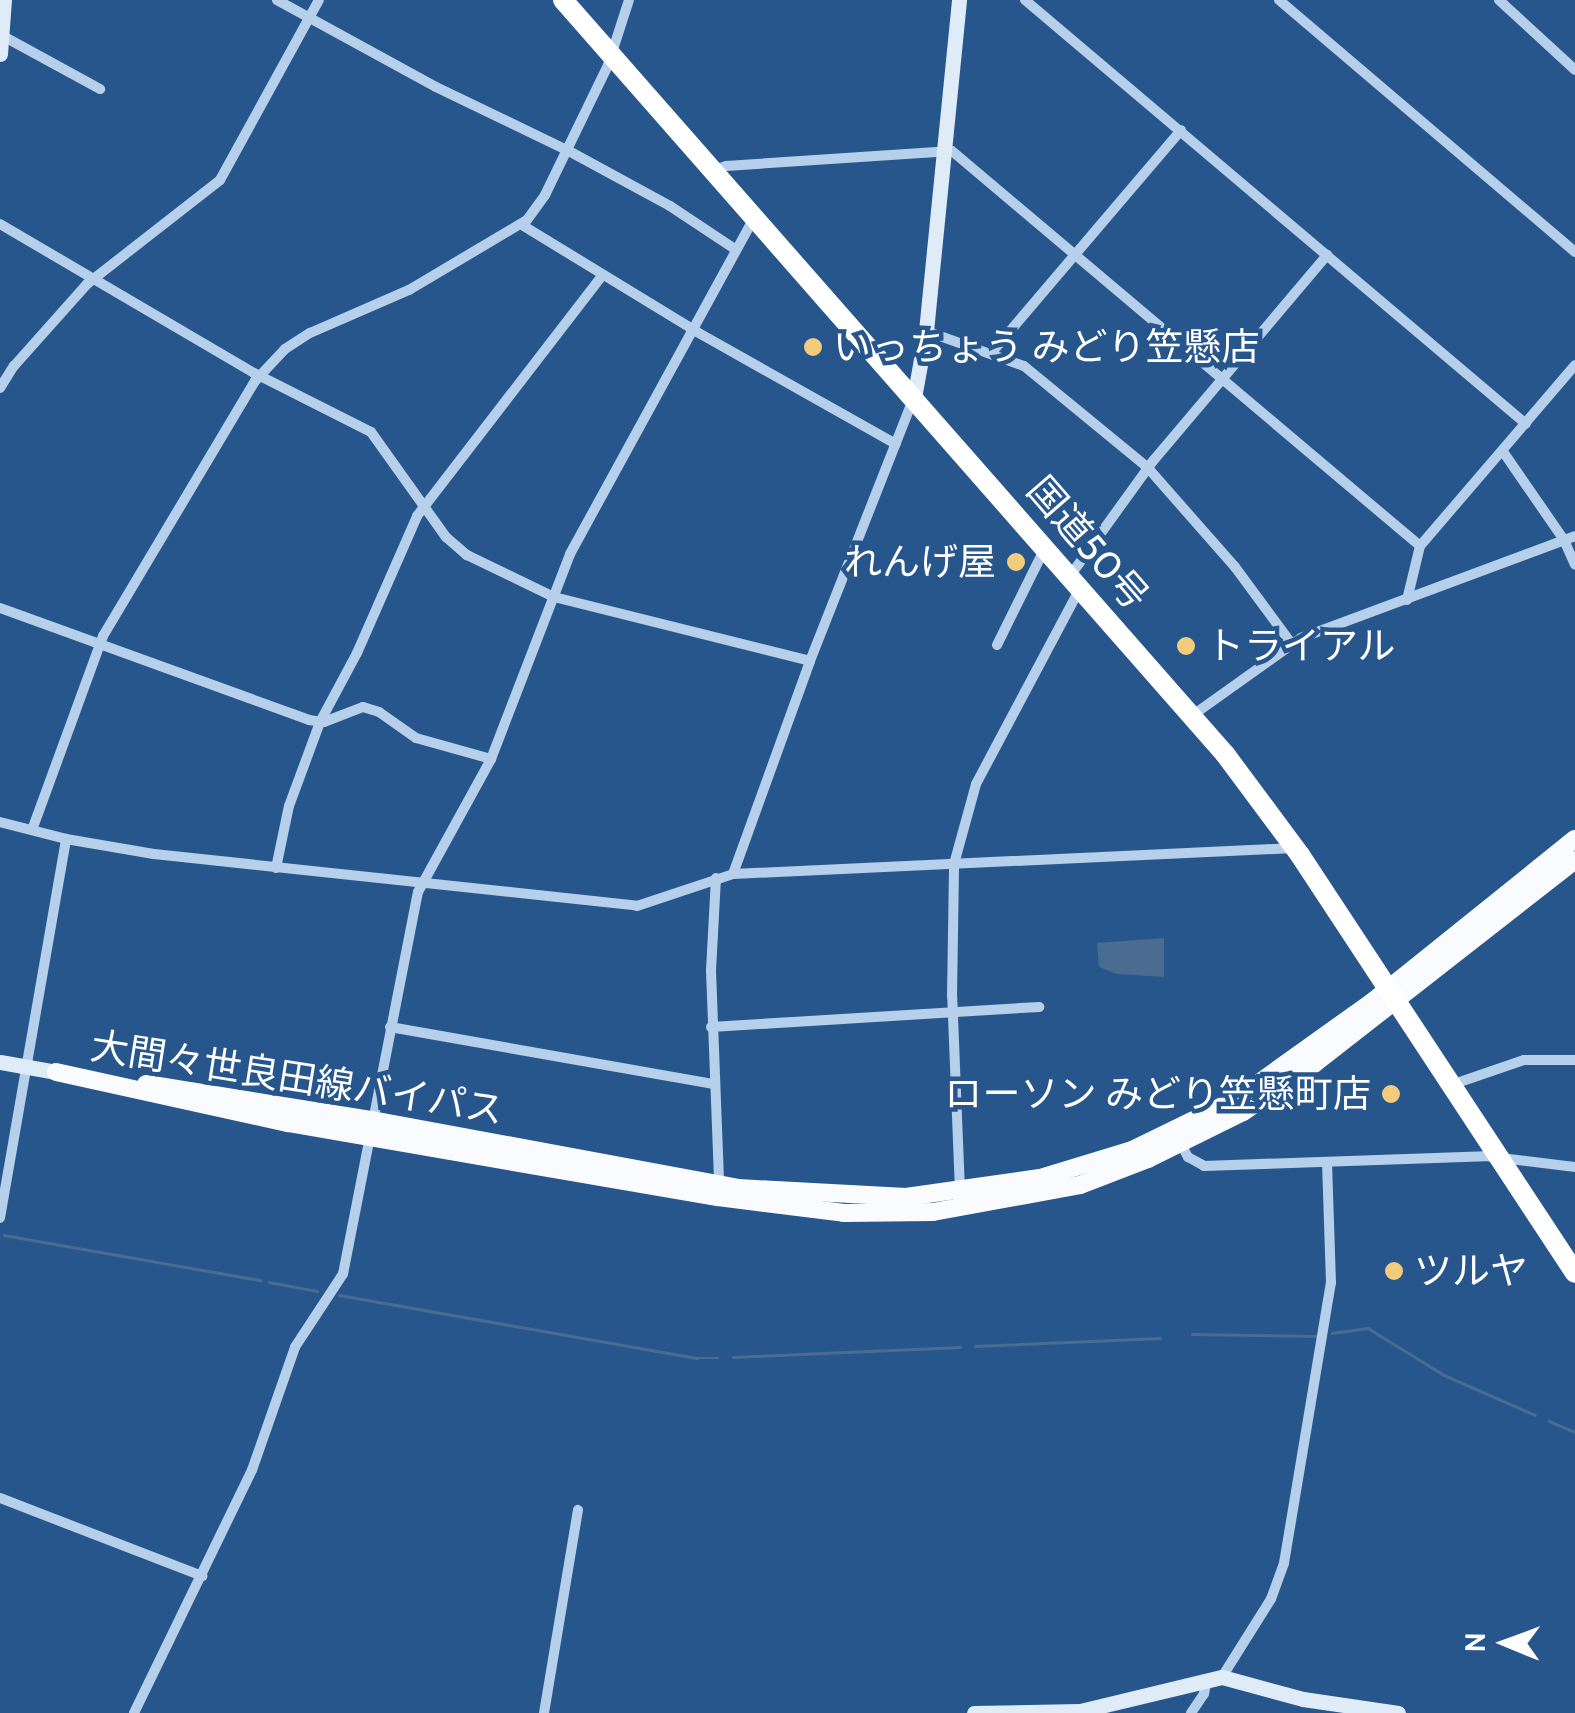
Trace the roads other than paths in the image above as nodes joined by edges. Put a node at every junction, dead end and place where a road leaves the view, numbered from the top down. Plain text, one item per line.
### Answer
1 (4, 0) edge
2 (277, 0) edge
3 (319, 0) edge
4 (563, 0) edge
5 (628, 0) edge
6 (960, 0) edge
7 (1025, 0) edge
8 (1279, 0) edge
9 (1500, 0) edge
10 (309, 18) junction
11 (1, 35) edge
12 (0, 54) edge
13 (612, 55) junction
14 (1575, 70) edge
15 (100, 89) dead end
16 (1182, 130) junction
17 (567, 150) junction
18 (945, 151) junction
19 (713, 170) junction
20 (755, 218) junction
21 (0, 224) edge
22 (522, 225) junction
23 (734, 250) junction
24 (1575, 252) edge
25 (1327, 254) junction
26 (1072, 255) junction
27 (602, 276) junction
28 (93, 278) junction
29 (692, 328) junction
30 (926, 331) junction
31 (993, 352) junction
32 (1575, 365) edge
33 (260, 376) junction
34 (1222, 377) junction
35 (0, 388) edge
36 (914, 398) junction
37 (1526, 424) junction
38 (896, 444) junction
39 (1504, 453) junction
40 (1148, 468) junction
41 (424, 505) junction
42 (1570, 538) edge
43 (1420, 546) junction
44 (1046, 548) junction
45 (1575, 566) edge
46 (1075, 582) junction
47 (554, 597) junction
48 (1407, 600) junction
49 (0, 608) edge
50 (100, 644) junction
51 (1291, 644) junction
52 (996, 646) dead end
53 (810, 662) junction
54 (1193, 715) junction
55 (320, 722) junction
56 (491, 759) junction
57 (0, 822) edge
58 (32, 830) junction
59 (66, 839) junction
60 (1575, 840) edge
61 (1294, 848) junction
62 (1575, 860) edge
63 (954, 864) junction
64 (276, 868) junction
65 (734, 874) junction
66 (716, 878) junction
67 (422, 884) junction
68 (1392, 995) junction
69 (1039, 1007) dead end
70 (952, 1013) junction
71 (711, 1027) junction
72 (390, 1028) junction
73 (1575, 1060) edge
74 (0, 1062) edge
75 (26, 1066) junction
76 (56, 1072) joint
77 (714, 1084) junction
78 (1451, 1085) junction
79 (371, 1128) junction
80 (1181, 1144) junction
81 (1496, 1156) junction
82 (1327, 1163) junction
83 (1575, 1166) edge
84 (718, 1184) junction
85 (960, 1192) junction
86 (0, 1218) edge
87 (1575, 1273) edge
88 (0, 1498) edge
89 (578, 1510) dead end
90 (202, 1576) junction
91 (1214, 1678) junction
92 (134, 1713) edge
93 (544, 1713) edge
94 (974, 1713) edge
95 (1192, 1713) edge
96 (1398, 1713) edge

1 - 11 street
2 - 10 street
3 - 10 street
4 - 13 highway, 国道50号
5 - 13 street
6 - 18 street
7 - 16 street
8 - 24 street
9 - 14 street
10 - 17 street
10 - 28 street
11 - 12 street
11 - 15 street
13 - 17 street
13 - 19 highway, 国道50号
16 - 25 street
16 - 26 street
17 - 22 street
17 - 23 street
18 - 19 street
18 - 26 street
18 - 30 street
19 - 20 highway, 国道50号
20 - 23 street
20 - 36 highway, 国道50号
21 - 28 street
22 - 27 street
22 - 33 street
23 - 29 street
25 - 34 street
25 - 37 street
26 - 31 street
26 - 34 street
27 - 29 street
27 - 41 street
28 - 33 street
28 - 35 street
29 - 38 street
29 - 47 street
30 - 31 street
30 - 36 street
31 - 40 street
32 - 37 street
33 - 41 street
33 - 50 street
34 - 40 street
34 - 43 street
36 - 38 street
36 - 44 highway, 国道50号
37 - 39 street
38 - 53 street
39 - 42 street
39 - 43 street
40 - 46 street
40 - 51 street
41 - 47 street
41 - 55 street
42 - 45 street
42 - 48 street
43 - 48 street
44 - 46 highway, 国道50号
44 - 52 street
46 - 54 highway, 国道50号
46 - 63 street
47 - 53 street
47 - 56 street
48 - 51 street
49 - 50 street
50 - 55 street
50 - 58 street
51 - 54 street
53 - 65 street
54 - 61 highway, 国道50号
55 - 56 street
55 - 64 street
56 - 67 street
57 - 58 street
58 - 59 street
59 - 64 street
59 - 75 street
60 - 68 main road, 大間々世良田線バイパス
61 - 63 street
61 - 68 highway, 国道50号
62 - 68 main road, 大間々世良田線バイパス
63 - 65 street
63 - 70 street
64 - 67 street
65 - 66 street
66 - 67 street
66 - 71 street
67 - 72 street
68 - 78 highway, 国道50号
68 - 80 main road, 大間々世良田線バイパス
68 - 85 main road, 大間々世良田線バイパス
69 - 70 street
70 - 71 street
70 - 85 street
71 - 77 street
72 - 77 street
72 - 79 street
73 - 78 street
74 - 75 street
75 - 76 street
75 - 86 street
76 - 79 main road, 大間々世良田線バイパス
77 - 84 street
78 - 81 highway, 国道50号
79 - 80 main road, 大間々世良田線バイパス
79 - 84 main road, 大間々世良田線バイパス
79 - 90 street
80 - 82 street
81 - 82 street
81 - 83 street
81 - 87 highway, 国道50号
82 - 91 street
84 - 85 main road, 大間々世良田線バイパス
88 - 90 street
89 - 93 street
90 - 92 street
91 - 94 street
91 - 95 street
91 - 96 street

